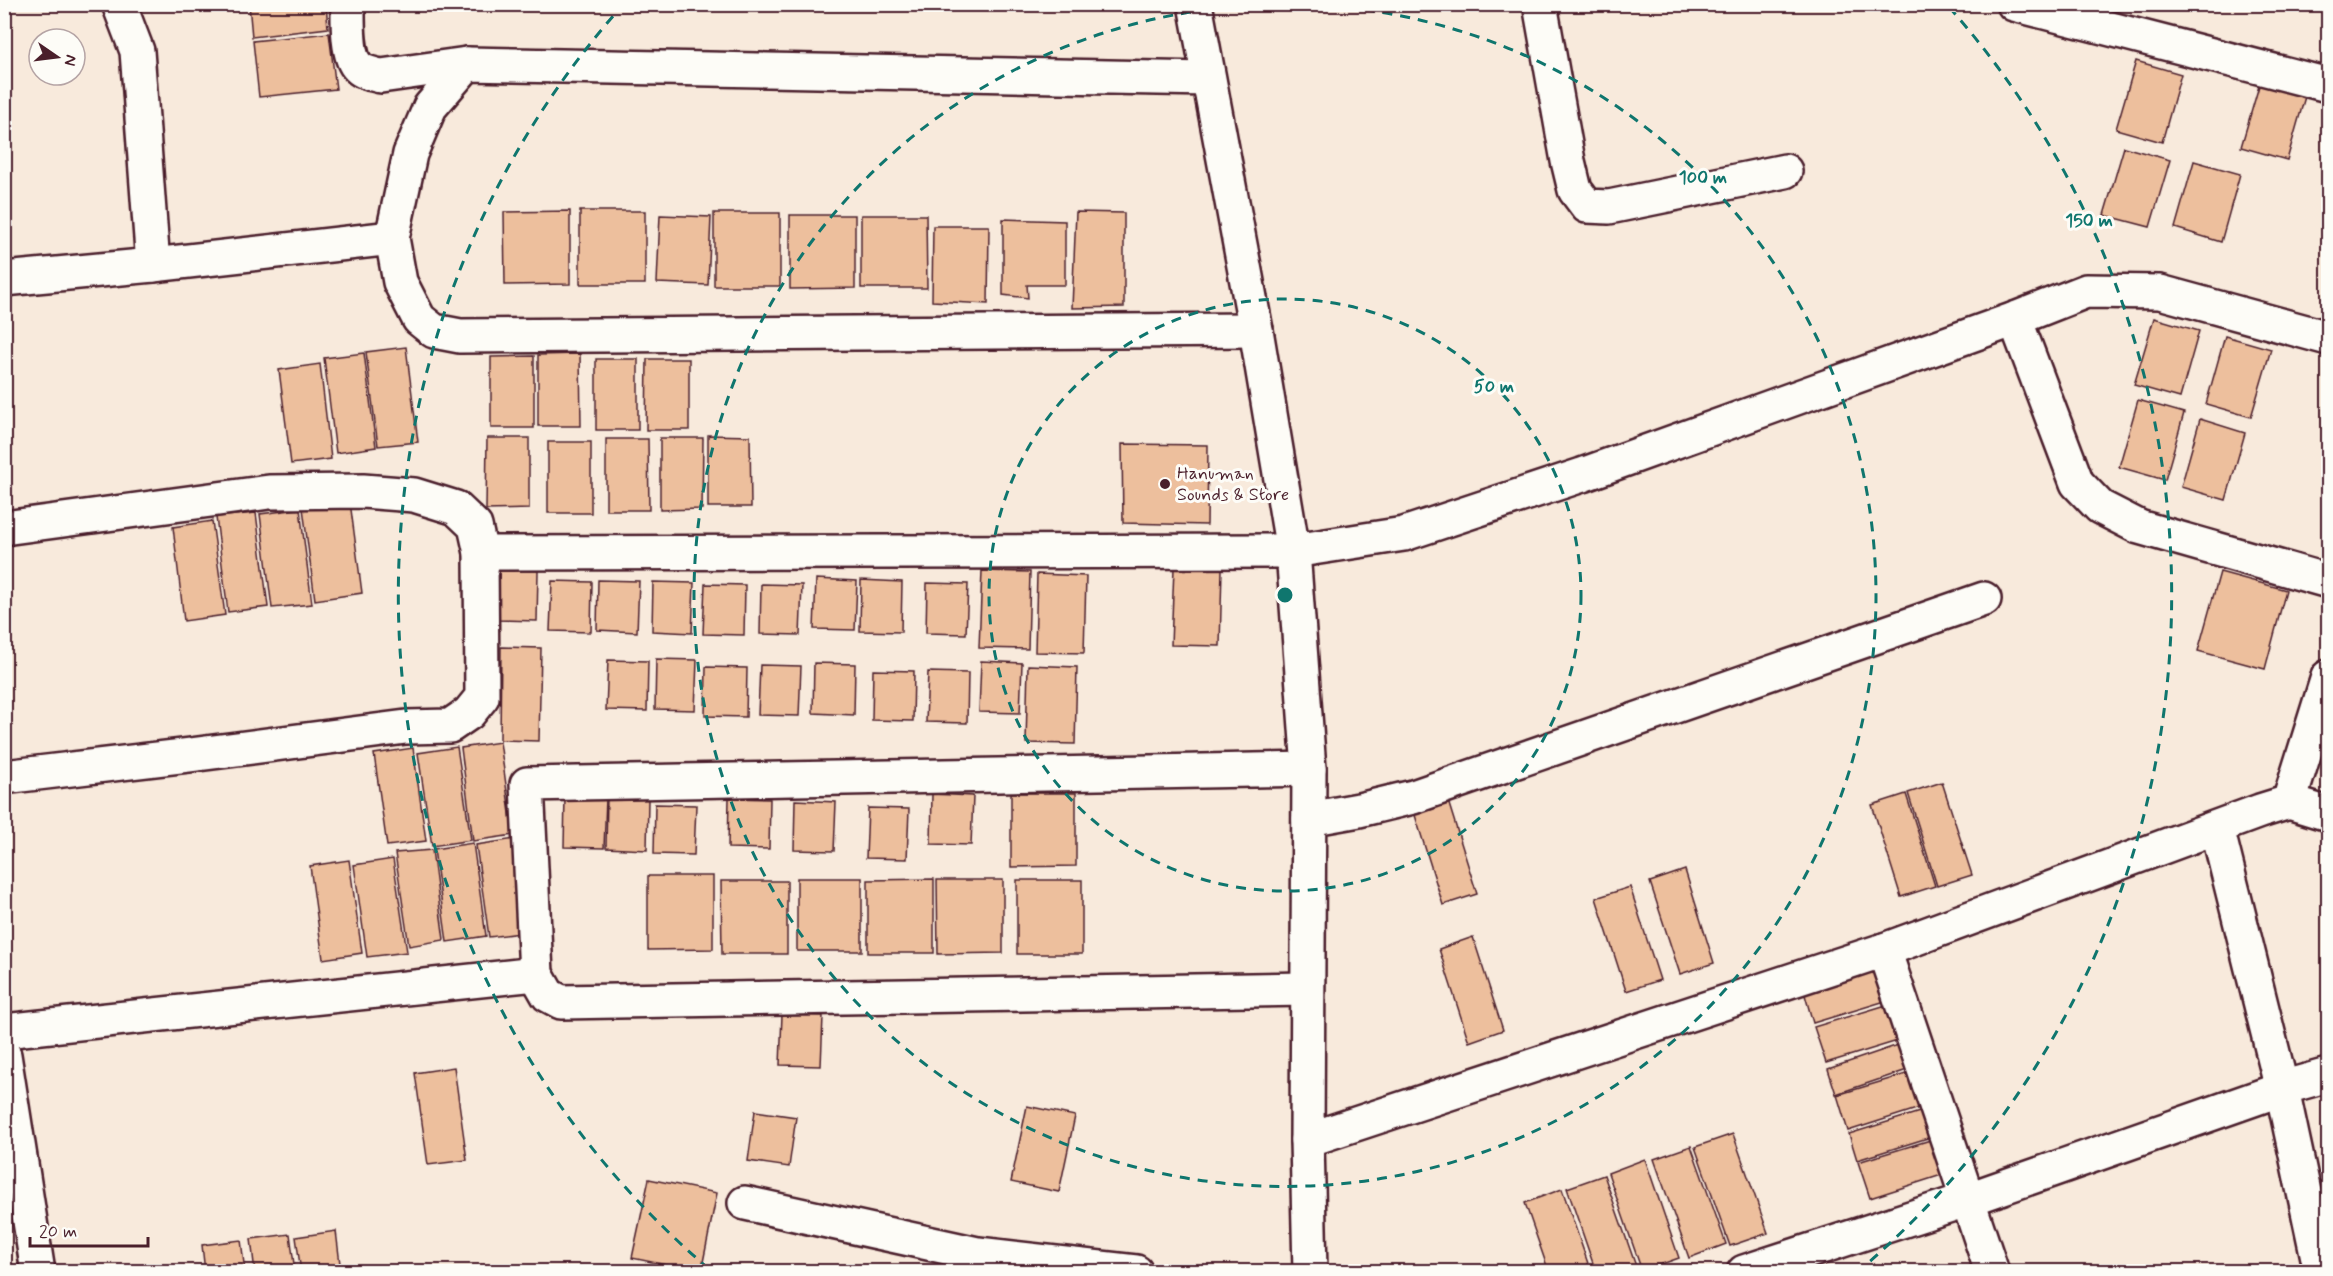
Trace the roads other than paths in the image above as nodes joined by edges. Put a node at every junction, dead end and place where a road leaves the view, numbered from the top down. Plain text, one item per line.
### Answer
1 (119, 4) edge
2 (348, 4) edge
3 (1195, 4) edge
4 (1540, 4) edge
5 (2014, 4) edge
6 (467, 64) junction
7 (1208, 79) junction
8 (2328, 85) edge
9 (1785, 171) dead end
10 (392, 238) junction
11 (153, 265) junction
12 (4, 279) edge
13 (2015, 319) junction
14 (1256, 330) junction
15 (2328, 338) edge
16 (4, 528) edge
17 (1293, 551) junction
18 (481, 553) junction
19 (2328, 581) edge
20 (1984, 599) dead end
21 (2328, 677) edge
22 (1309, 769) junction
23 (4, 777) edge
24 (2289, 802) junction
25 (2328, 814) edge
26 (1308, 819) junction
27 (2217, 828) junction
28 (1884, 950) junction
29 (536, 974) junction
30 (1307, 989) junction
31 (4, 1031) edge
32 (4, 1055) edge
33 (2328, 1075) edge
34 (2282, 1089) junction
35 (1307, 1140) junction
36 (1969, 1199) junction
37 (745, 1203) dead end
38 (1022, 1266) edge
39 (38, 1272) edge
40 (1136, 1272) edge
41 (1310, 1272) edge
42 (1744, 1272) edge
43 (1992, 1272) edge
44 (2321, 1272) edge

1 - 11 street
2 - 6 street
3 - 7 street
4 - 9 street
5 - 8 street
6 - 7 street
6 - 10 street
7 - 14 street
10 - 11 street
10 - 14 street
11 - 12 street
13 - 15 street
13 - 17 street
13 - 19 street
14 - 17 street
16 - 18 street
17 - 18 street
17 - 22 street
18 - 23 street
20 - 26 street
21 - 24 street
22 - 26 street
22 - 29 street
24 - 25 street
24 - 27 street
26 - 30 street
27 - 28 street
27 - 34 street
28 - 35 street
28 - 36 street
29 - 30 street
29 - 31 street
30 - 35 street
32 - 39 street
33 - 34 street
34 - 36 street
34 - 44 street
35 - 41 street
36 - 42 street
36 - 43 street
37 - 38 street
38 - 40 street

